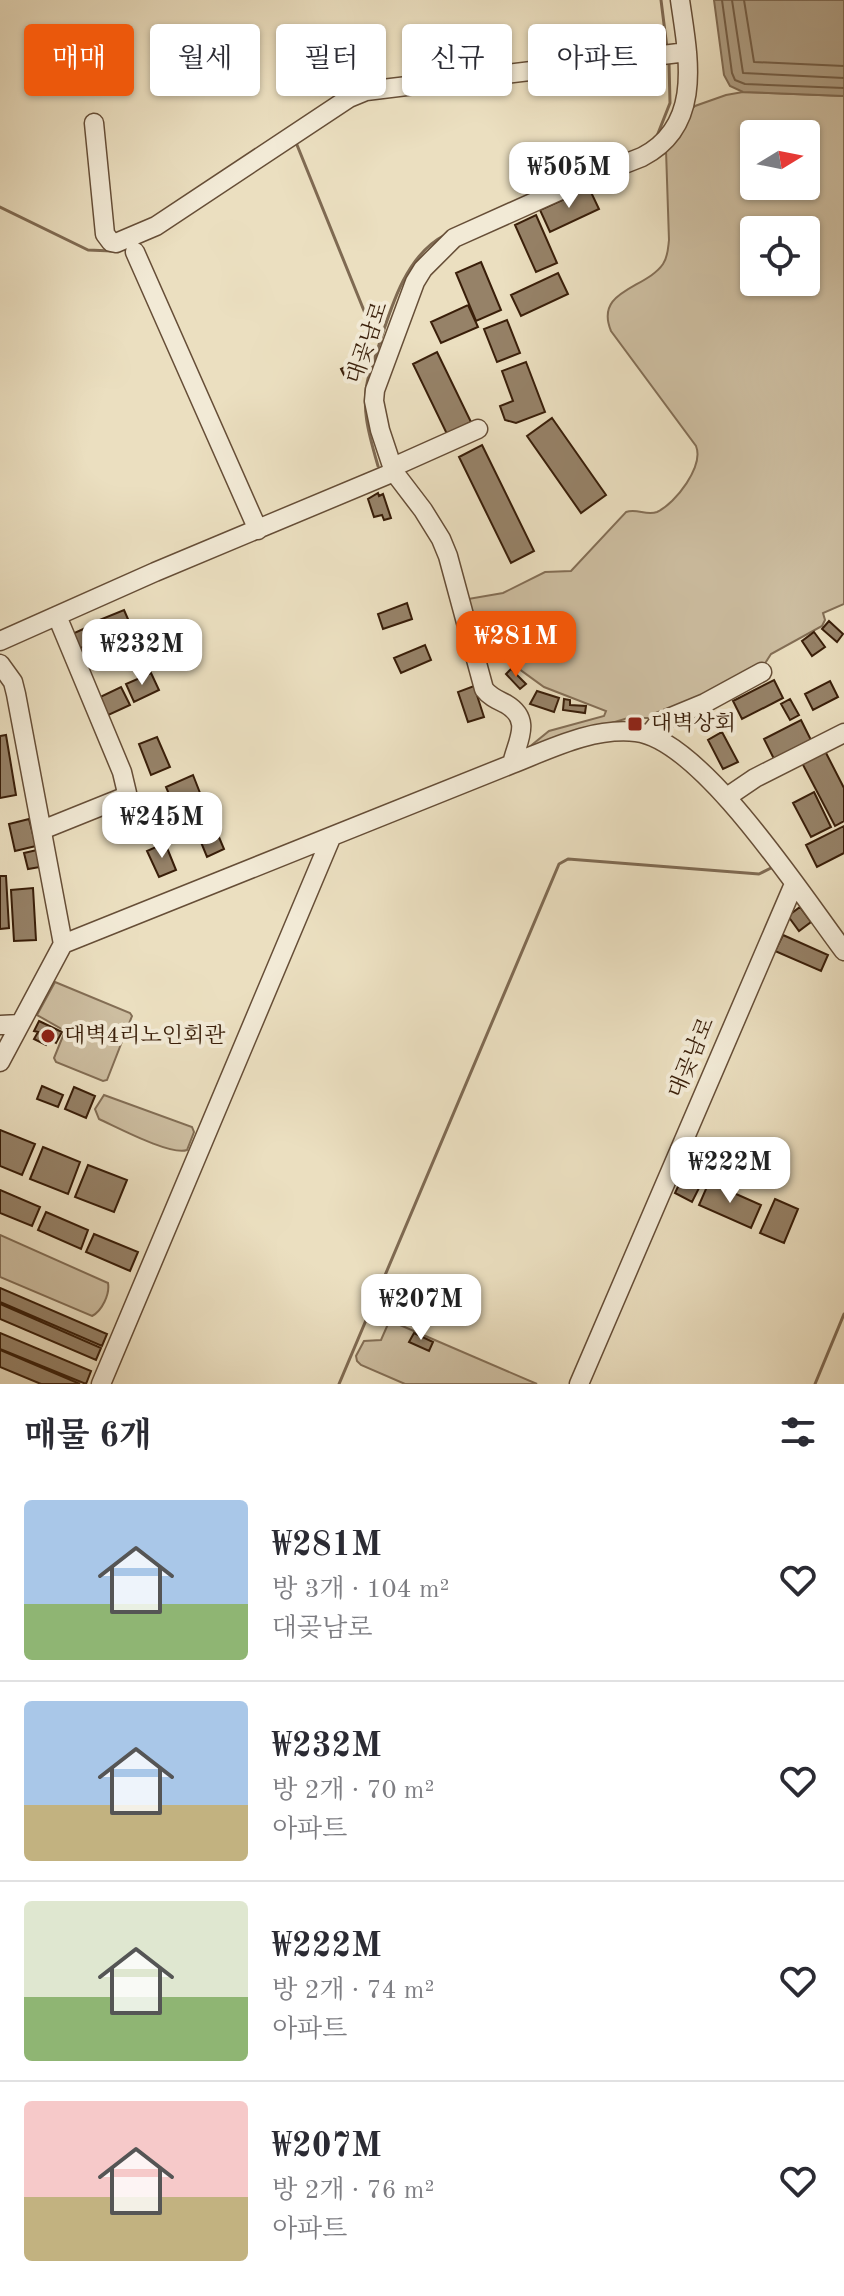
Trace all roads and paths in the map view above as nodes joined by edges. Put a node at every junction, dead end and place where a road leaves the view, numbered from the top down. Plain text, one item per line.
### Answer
1 (680, 0) edge
2 (687, 52) junction
3 (94, 123) dead end
4 (135, 252) dead end
5 (478, 429) dead end
6 (394, 470) junction
7 (258, 530) junction
8 (57, 616) junction
9 (0, 641) edge
10 (0, 664) edge
11 (762, 672) dead end
12 (844, 733) edge
13 (649, 735) junction
14 (512, 764) junction
15 (727, 797) junction
16 (42, 830) junction
17 (331, 838) junction
18 (794, 884) junction
19 (63, 944) junction
20 (844, 951) edge
21 (20, 1024) junction
22 (0, 1025) edge
23 (0, 1060) edge
24 (101, 1384) edge
25 (579, 1384) edge

1 - 2 street, 대곶남로
2 - 3 street
2 - 6 street, 대곶남로
4 - 7 street
5 - 6 street
6 - 7 street
6 - 14 street, 대곶남로
7 - 8 street
8 - 9 street
8 - 16 street
10 - 16 street
11 - 13 street
12 - 15 street
13 - 14 street
13 - 15 street
14 - 17 street
15 - 18 street
16 - 19 street
17 - 19 street
17 - 24 street
18 - 20 street
18 - 25 street, 대곶남로
19 - 21 street
21 - 22 street
21 - 23 street

